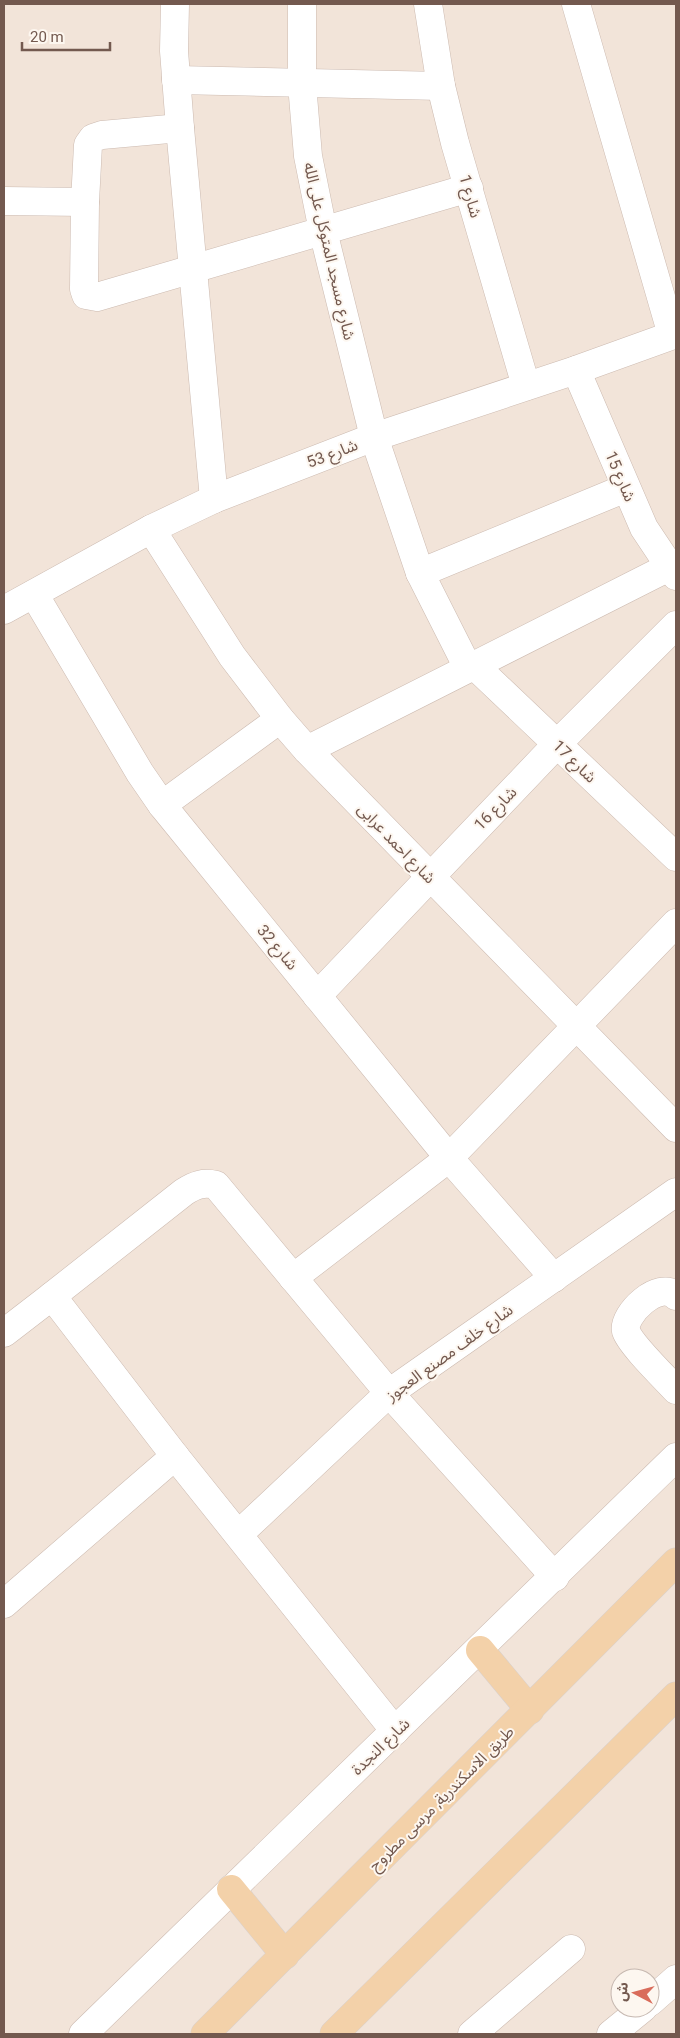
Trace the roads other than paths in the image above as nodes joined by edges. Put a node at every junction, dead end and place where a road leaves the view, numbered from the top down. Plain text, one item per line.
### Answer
1 (175, 4) edge
2 (302, 4) edge
3 (428, 4) edge
4 (576, 4) edge
5 (176, 80) junction
6 (302, 84) junction
7 (441, 86) junction
8 (180, 128) junction
9 (469, 188) junction
10 (4, 201) edge
11 (85, 202) junction
12 (323, 231) junction
13 (194, 270) junction
14 (674, 335) edge
15 (576, 370) junction
16 (526, 386) junction
17 (374, 436) junction
18 (626, 488) junction
19 (214, 498) junction
20 (151, 530) junction
21 (672, 572) edge
22 (420, 573) junction
23 (34, 594) junction
24 (4, 610) edge
25 (676, 625) edge
26 (471, 667) junction
27 (280, 719) junction
28 (557, 744) junction
29 (307, 750) junction
30 (162, 805) junction
31 (676, 857) edge
32 (430, 877) junction
33 (676, 923) edge
34 (318, 996) junction
35 (577, 1026) junction
36 (676, 1128) edge
37 (449, 1158) junction
38 (676, 1192) edge
39 (293, 1278) junction
40 (554, 1278) junction
41 (52, 1296) junction
42 (676, 1296) edge
43 (4, 1333) edge
44 (676, 1390) edge
45 (389, 1394) junction
46 (175, 1456) junction
47 (676, 1457) edge
48 (239, 1534) junction
49 (676, 1562) edge
50 (555, 1577) junction
51 (4, 1604) edge
52 (480, 1650) junction
53 (676, 1696) edge
54 (530, 1710) junction
55 (396, 1731) junction
56 (231, 1889) junction
57 (571, 1949) dead end
58 (285, 1955) junction
59 (676, 1979) edge
60 (660, 1993) edge
61 (631, 2018) edge
62 (614, 2033) edge
63 (83, 2034) edge
64 (206, 2034) edge
65 (334, 2034) edge
66 (472, 2034) edge

1 - 5 street
2 - 6 street, شارع مسجد المتوكل على الله
3 - 7 street, شارع 1
4 - 14 street
5 - 6 street
5 - 8 street
6 - 7 street
6 - 12 street, شارع مسجد المتوكل على الله
7 - 9 street, شارع 1
8 - 11 street
8 - 13 street
9 - 12 street
9 - 16 street, شارع 1
10 - 11 street
11 - 13 street
12 - 13 street
12 - 17 street, شارع مسجد المتوكل على الله
13 - 19 street
14 - 15 street, شارع 53
15 - 16 street, شارع 53
15 - 18 street, شارع 15
16 - 17 street, شارع 53
17 - 19 street, شارع 53
17 - 22 street, شارع مسجد المتوكل على الله
18 - 21 street, شارع 15
18 - 22 street
19 - 20 street, شارع 53
20 - 23 street, شارع 53
20 - 27 street, شارع احمد عرابى
21 - 26 street
22 - 26 street, شارع 17
23 - 24 street, شارع 53
23 - 30 street, شارع 32
25 - 28 street, شارع 16
26 - 28 street, شارع 17
26 - 29 street
27 - 29 street, شارع احمد عرابى
27 - 30 street
28 - 31 street, شارع 17
28 - 32 street, شارع 16
29 - 32 street, شارع احمد عرابى
30 - 34 street, شارع 32
32 - 34 street, شارع 16
32 - 35 street, شارع احمد عرابى
33 - 35 street
34 - 37 street, شارع 32
35 - 36 street, شارع احمد عرابى
35 - 37 street
37 - 39 street
37 - 40 street, شارع 32
38 - 40 street, شارع خلف مصنع العجوز
39 - 41 street
39 - 45 street
40 - 45 street, شارع خلف مصنع العجوز
41 - 43 street
41 - 46 street
42 - 44 street
45 - 48 street, شارع خلف مصنع العجوز
45 - 50 street
46 - 48 street
46 - 51 street
47 - 50 street, شارع النجدة
48 - 55 street
49 - 54 main road, طريق الاسكندرية, مرسى مطروح
50 - 52 street, شارع النجدة
52 - 54 main road
52 - 55 street, شارع النجدة
53 - 65 main road
54 - 58 main road, طريق الاسكندرية, مرسى مطروح
55 - 56 street, شارع النجدة
56 - 58 main road
56 - 63 street, شارع النجدة
57 - 66 street
58 - 64 main road, طريق الاسكندرية, مرسى مطروح
59 - 60 street
61 - 62 street

